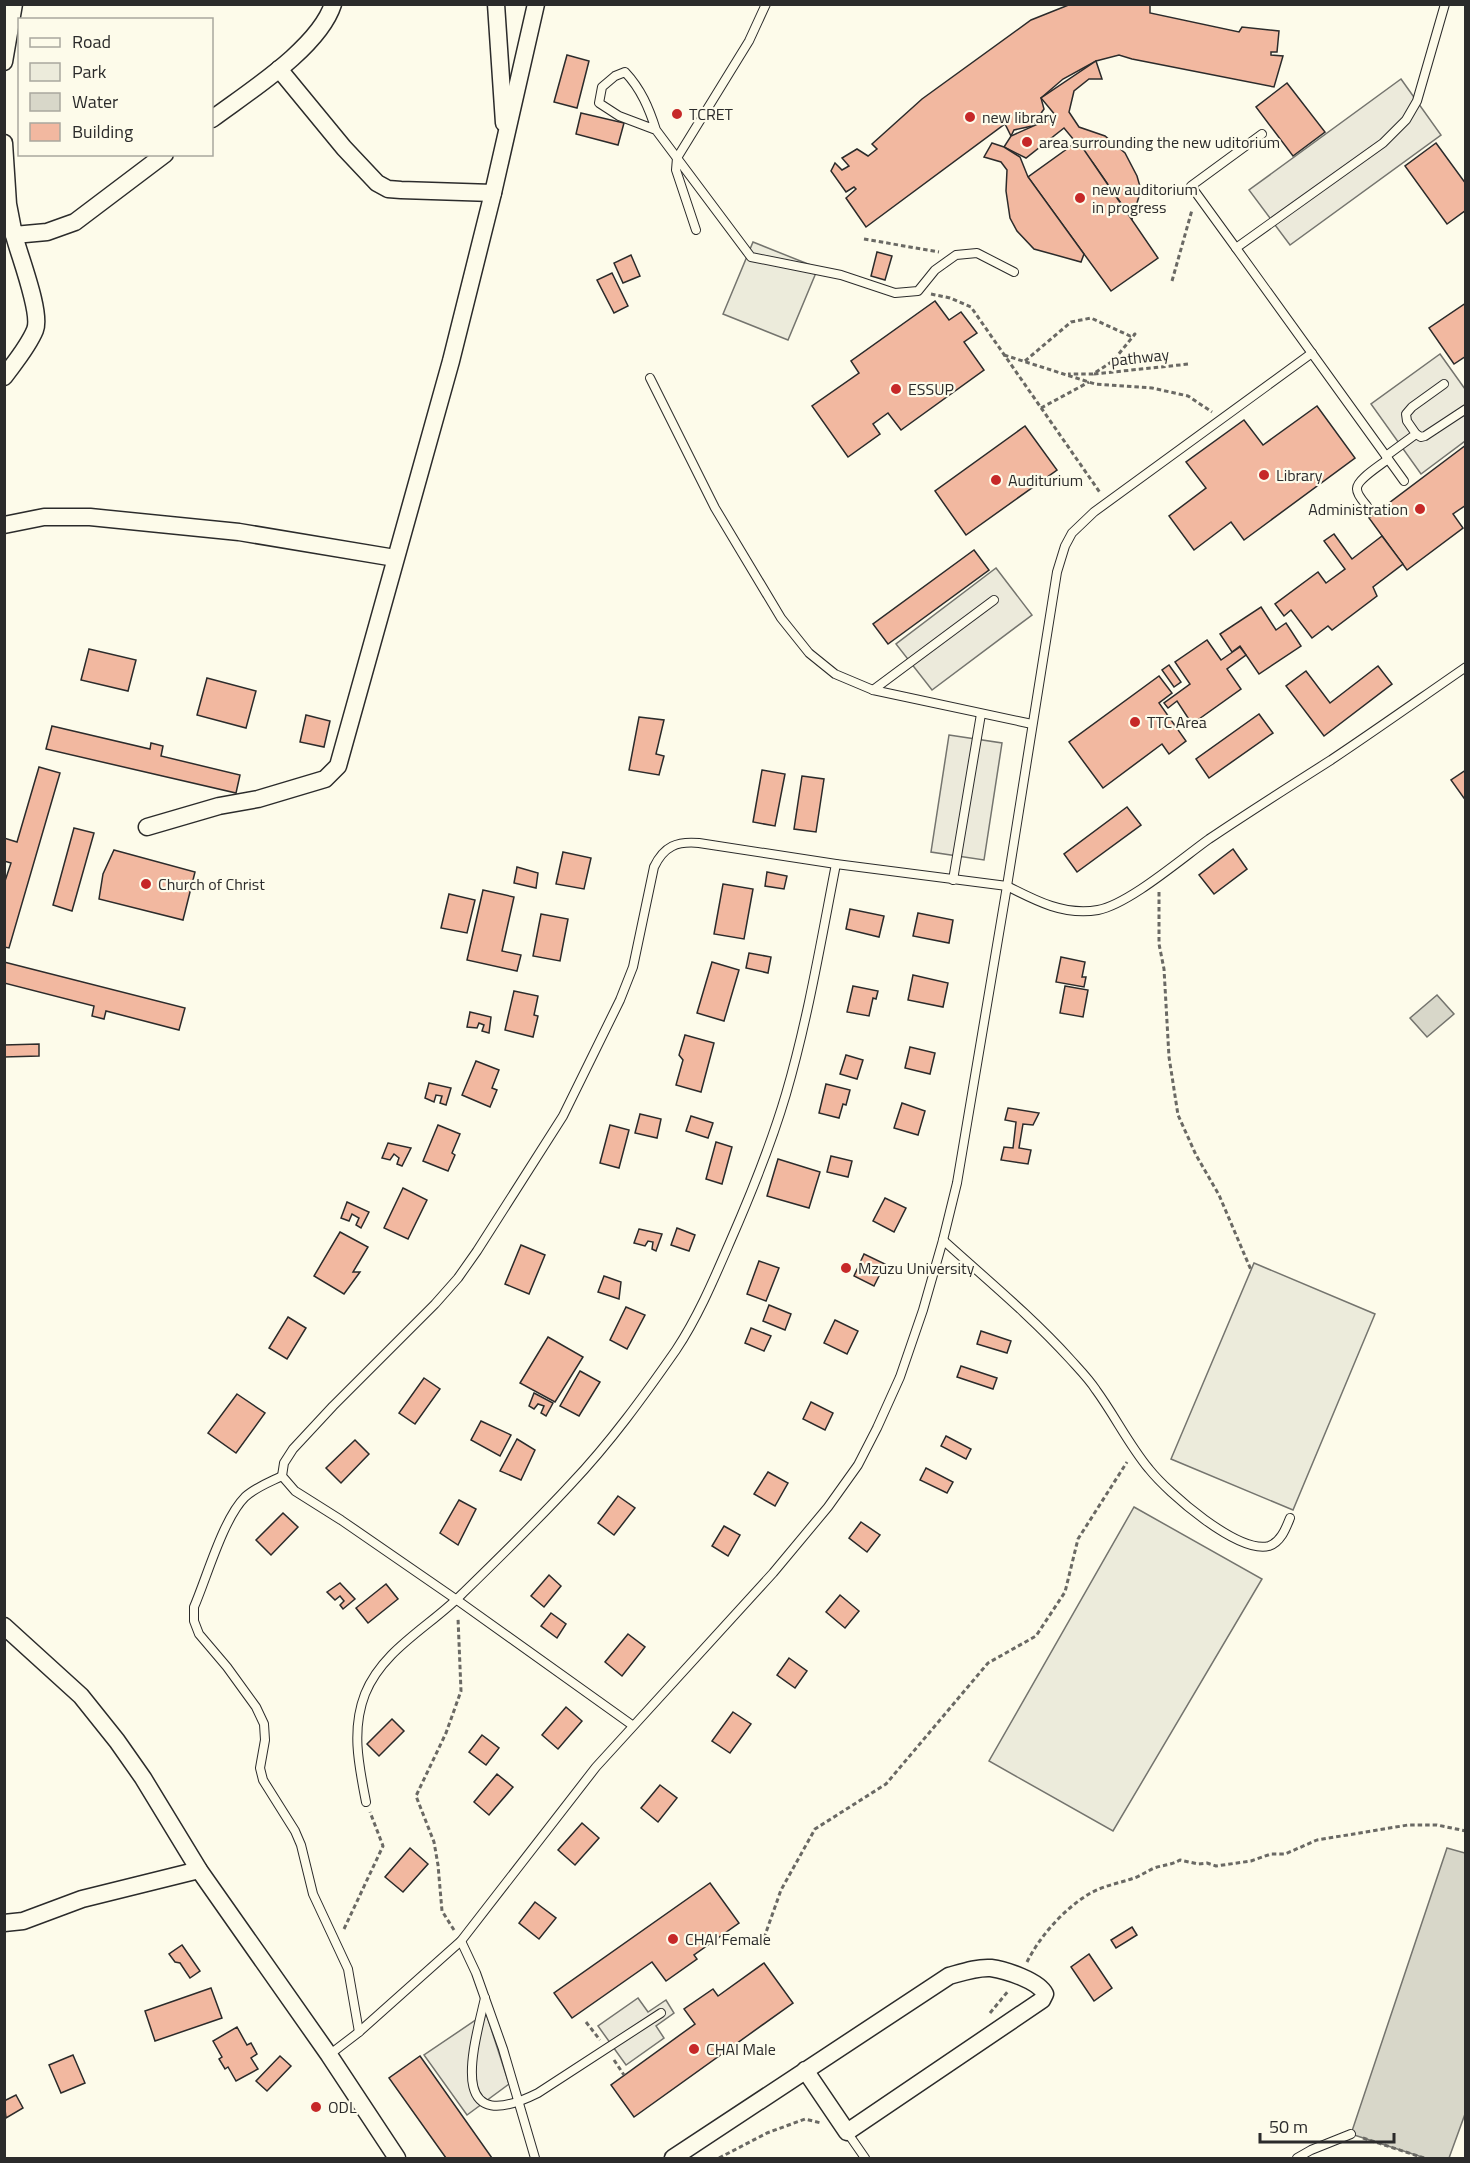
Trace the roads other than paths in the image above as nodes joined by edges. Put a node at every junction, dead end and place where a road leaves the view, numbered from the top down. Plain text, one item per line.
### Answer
1 (14, 4) edge
2 (333, 4) edge
3 (496, 4) edge
4 (536, 4) edge
5 (766, 4) edge
6 (1445, 4) edge
7 (4, 62) edge
8 (279, 69) junction
9 (213, 118) edge
10 (656, 130) junction
11 (1262, 134) dead end
12 (4, 143) edge
13 (505, 145) junction
14 (162, 156) edge
15 (677, 158) junction
16 (494, 193) junction
17 (696, 230) dead end
18 (14, 235) junction
19 (1236, 248) junction
20 (1014, 272) dead end
21 (1312, 353) junction
22 (4, 376) edge
23 (650, 378) dead end
24 (1444, 384) dead end
25 (1466, 409) edge
26 (1416, 434) junction
27 (1387, 458) junction
28 (1404, 481) dead end
29 (1367, 506) dead end
30 (4, 525) edge
31 (395, 558) junction
32 (994, 600) dead end
33 (1466, 667) edge
34 (873, 690) junction
35 (981, 714) junction
36 (1032, 724) junction
37 (147, 827) dead end
38 (836, 864) junction
39 (953, 880) junction
40 (1007, 886) junction
41 (943, 1240) junction
42 (282, 1476) junction
43 (1290, 1518) dead end
44 (457, 1600) junction
45 (4, 1626) edge
46 (632, 1725) junction
47 (366, 1802) road end
48 (199, 1870) junction
49 (4, 1923) edge
50 (461, 1941) junction
51 (485, 1998) junction
52 (661, 2013) dead end
53 (358, 2032) junction
54 (329, 2055) junction
55 (805, 2070) junction
56 (520, 2102) junction
57 (847, 2132) junction
58 (1352, 2134) road end
59 (396, 2158) edge
60 (535, 2158) edge
61 (673, 2158) edge
62 (865, 2158) edge
63 (1297, 2158) edge

1 - 7 street
2 - 8 street
3 - 13 street
4 - 13 street
5 - 15 lane
6 - 19 lane
8 - 9 street
8 - 16 street
10 - 10 lane
10 - 15 lane
11 - 19 lane
12 - 18 street
13 - 16 street
14 - 18 street
15 - 17 lane
15 - 20 lane
16 - 31 street
18 - 22 street
19 - 21 lane
21 - 27 lane
21 - 36 lane
23 - 34 lane
24 - 26 lane
25 - 26 lane
26 - 27 lane
27 - 28 lane
27 - 29 lane
30 - 31 street
31 - 37 street
32 - 34 lane
33 - 40 lane
34 - 35 lane
35 - 36 lane
35 - 39 lane
36 - 40 lane
38 - 39 lane
38 - 42 lane
38 - 44 lane
39 - 40 lane
40 - 41 lane
41 - 43 lane
41 - 46 lane
42 - 44 lane
42 - 53 lane
44 - 46 lane
44 - 47 lane
45 - 48 street
46 - 50 lane
48 - 49 street
48 - 54 street
50 - 51 lane
50 - 53 lane
51 - 56 lane
51 - 56 lane
52 - 56 lane
53 - 54 lane
54 - 59 street
55 - 57 street
55 - 57 street
55 - 61 street
56 - 60 lane
57 - 62 lane
58 - 63 lane

